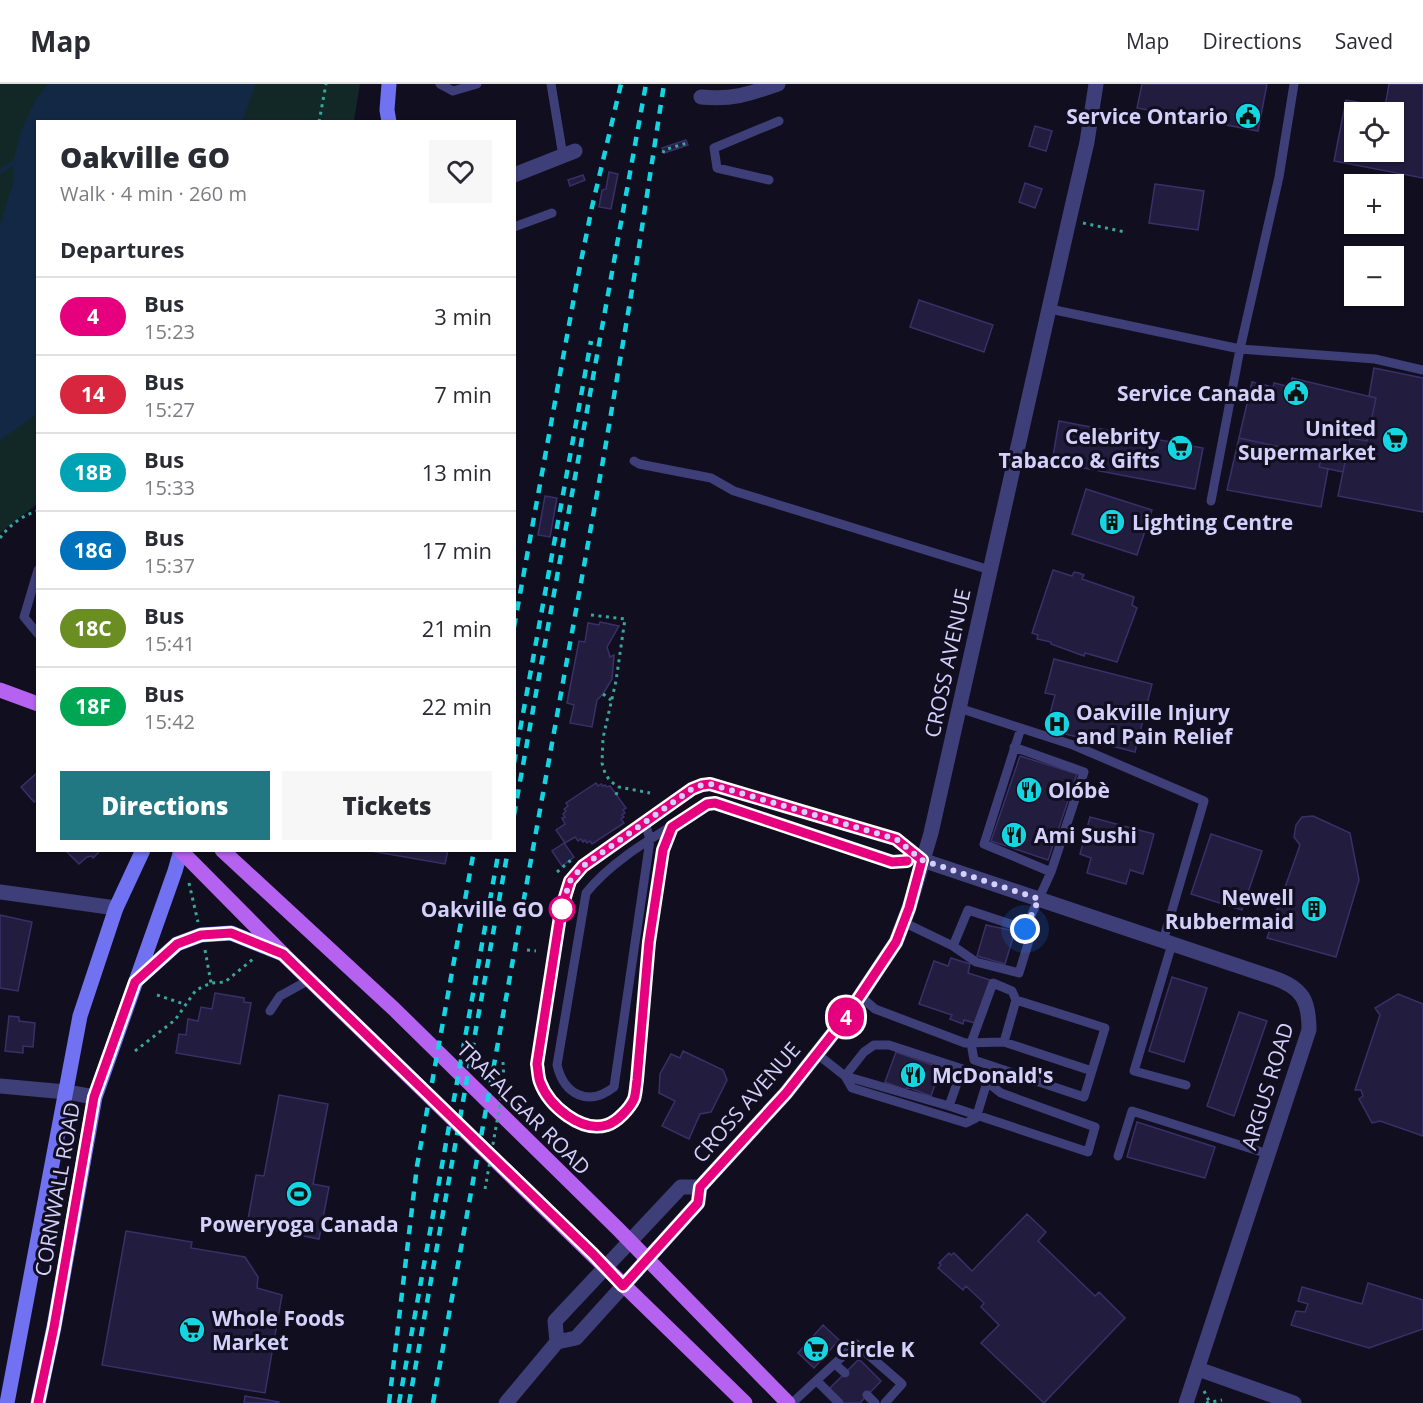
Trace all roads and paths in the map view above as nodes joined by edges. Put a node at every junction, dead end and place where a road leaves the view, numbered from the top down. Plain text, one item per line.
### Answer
1 (326, 84) edge
2 (389, 84) edge
3 (440, 84) edge
4 (477, 84) edge
5 (548, 84) edge
6 (778, 84) edge
7 (1096, 84) edge
8 (1294, 84) edge
9 (701, 97) dead end
10 (385, 118) edge
11 (319, 120) edge
12 (779, 121) dead end
13 (687, 143) dead end
14 (663, 153) dead end
15 (569, 154) joint
16 (516, 174) edge
17 (769, 180) dead end
18 (552, 213) dead end
19 (1070, 220) junction
20 (516, 226) edge
21 (1125, 232) dead end
22 (1050, 309) junction
23 (1240, 349) junction
24 (1423, 370) edge
25 (634, 461) dead end
26 (1211, 501) dead end
27 (36, 512) edge
28 (0, 538) edge
29 (990, 570) junction
30 (36, 577) edge
31 (591, 615) dead end
32 (36, 632) edge
33 (0, 690) edge
34 (603, 694) dead end
35 (611, 701) junction
36 (36, 703) edge
37 (959, 708) junction
38 (1021, 728) junction
39 (1014, 747) junction
40 (619, 787) junction
41 (650, 793) dead end
42 (616, 795) dead end
43 (645, 822) junction
44 (672, 827) junction
45 (650, 840) junction
46 (142, 852) edge
47 (180, 852) edge
48 (181, 852) edge
49 (224, 852) edge
50 (922, 860) junction
51 (1051, 872) junction
52 (189, 883) dead end
53 (0, 892) edge
54 (1039, 899) junction
55 (117, 908) junction
56 (903, 922) junction
57 (199, 928) dead end
58 (1025, 929) junction
59 (1168, 942) junction
60 (204, 946) dead end
61 (953, 946) junction
62 (527, 950) dead end
63 (536, 951) dead end
64 (283, 954) junction
65 (255, 957) dead end
66 (309, 980) junction
67 (135, 982) junction
68 (211, 983) junction
69 (157, 995) dead end
70 (860, 996) junction
71 (1016, 1000) junction
72 (184, 1004) junction
73 (270, 1011) dead end
74 (1004, 1041) junction
75 (971, 1043) junction
76 (135, 1051) dead end
77 (817, 1054) junction
78 (503, 1062) dead end
79 (962, 1069) junction
80 (1092, 1071) junction
81 (845, 1076) junction
82 (987, 1082) junction
83 (1186, 1085) dead end
84 (0, 1086) edge
85 (66, 1092) junction
86 (94, 1097) junction
87 (948, 1106) junction
88 (977, 1115) junction
89 (1268, 1154) junction
90 (1118, 1156) dead end
91 (700, 1187) junction
92 (484, 1189) dead end
93 (630, 1243) junction
94 (647, 1260) junction
95 (606, 1268) junction
96 (623, 1286) junction
97 (557, 1342) junction
98 (835, 1364) junction
99 (1198, 1369) junction
100 (845, 1373) dead end
101 (817, 1381) junction
102 (867, 1395) dead end
103 (1222, 1400) dead end
104 (7, 1403) edge
105 (38, 1403) edge
106 (506, 1403) edge
107 (745, 1403) edge
108 (790, 1403) edge
109 (839, 1403) edge
110 (876, 1403) edge
111 (885, 1403) edge
112 (1186, 1403) edge
113 (1206, 1403) edge
114 (1294, 1403) edge

1 - 11 path
2 - 10 main road
3 - 4 lane
5 - 15 lane
6 - 9 street
7 - 19 street, CROSS AVENUE
8 - 23 lane
12 - 17 lane
13 - 14 path
15 - 16 street
18 - 20 lane
19 - 21 path
19 - 22 street, CROSS AVENUE
22 - 23 lane
22 - 29 street, CROSS AVENUE
23 - 24 lane
23 - 26 lane
25 - 29 lane
27 - 28 path
29 - 37 street, CROSS AVENUE
30 - 32 lane
31 - 35 path
33 - 36 main road
34 - 35 path
35 - 40 path
37 - 38 lane
37 - 50 street, CROSS AVENUE
38 - 39 lane
38 - 59 lane
39 - 51 lane
39 - 51 lane
40 - 41 path
40 - 42 path
43 - 44 lane
43 - 45 lane
43 - 50 lane
44 - 45 lane
44 - 50 lane
45 - 45 lane
46 - 55 main road, CORNWALL ROAD
47 - 67 main road, CORNWALL ROAD
48 - 64 main road
49 - 93 main road, TRAFALGAR ROAD
50 - 54 street, ARGUS ROAD
50 - 56 street, CROSS AVENUE
51 - 54 lane
52 - 57 path
53 - 55 street
54 - 58 lane
54 - 59 street, ARGUS ROAD
55 - 85 main road, CORNWALL ROAD
56 - 61 lane
56 - 70 street, CROSS AVENUE
58 - 61 lane
58 - 61 lane
59 - 83 lane
59 - 89 street, ARGUS ROAD
60 - 68 path
62 - 63 path
64 - 66 main road
64 - 67 main road
65 - 68 path
66 - 73 lane
66 - 95 main road
67 - 86 main road, CORNWALL ROAD
68 - 72 path
69 - 72 path
70 - 75 lane
70 - 77 street, CROSS AVENUE
71 - 74 lane
71 - 75 lane
71 - 80 lane
72 - 76 path
74 - 75 lane
74 - 80 lane
75 - 80 lane
77 - 81 lane
77 - 91 street, CROSS AVENUE
78 - 92 path, bridge
79 - 81 lane
79 - 82 lane
79 - 87 lane
81 - 87 lane
81 - 88 lane
82 - 88 lane
82 - 88 lane
84 - 85 street
85 - 86 street
85 - 104 main road, CORNWALL ROAD
86 - 105 main road, CORNWALL ROAD
87 - 88 lane
89 - 90 lane
89 - 99 street, ARGUS ROAD
91 - 93 street, CROSS AVENUE
91 - 94 street, CROSS AVENUE
93 - 94 main road, TRAFALGAR ROAD
93 - 95 street, CROSS AVENUE
94 - 96 street, CROSS AVENUE
94 - 108 main road, TRAFALGAR ROAD
95 - 96 main road
95 - 97 street, CROSS AVENUE
96 - 97 street, CROSS AVENUE
96 - 107 main road
97 - 106 street
98 - 100 lane
98 - 101 lane
98 - 111 lane
99 - 112 street, ARGUS ROAD
99 - 114 street
101 - 108 lane
101 - 109 lane
102 - 110 lane
103 - 113 path

